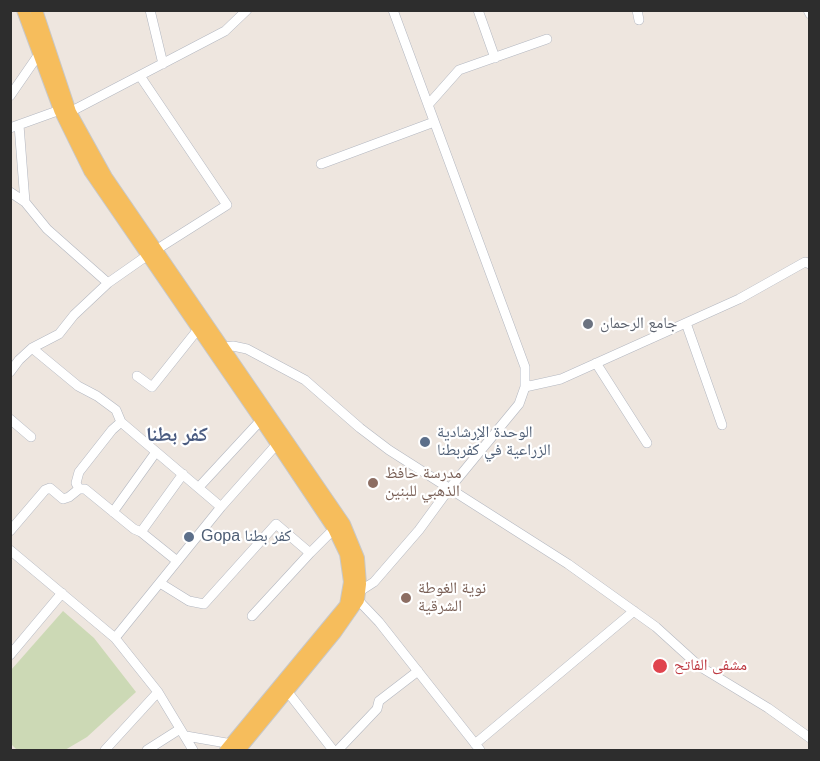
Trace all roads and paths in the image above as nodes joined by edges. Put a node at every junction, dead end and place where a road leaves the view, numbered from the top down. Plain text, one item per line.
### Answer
1 (23, 10) edge
2 (36, 10) edge
3 (150, 10) edge
4 (247, 10) edge
5 (393, 10) edge
6 (478, 10) edge
7 (547, 39) dead end
8 (39, 54) junction
9 (495, 58) junction
10 (163, 64) junction
11 (140, 76) junction
12 (10, 96) edge
13 (428, 105) junction
14 (65, 111) junction
15 (434, 122) junction
16 (15, 127) edge
17 (321, 164) dead end
18 (10, 192) edge
19 (25, 202) junction
20 (152, 252) junction
21 (810, 264) edge
22 (108, 283) junction
23 (686, 323) junction
24 (199, 328) junction
25 (224, 347) junction
26 (32, 348) junction
27 (596, 363) junction
28 (10, 372) edge
29 (137, 376) dead end
30 (525, 387) junction
31 (10, 419) edge
32 (261, 420) junction
33 (121, 423) junction
34 (722, 425) dead end
35 (31, 437) dead end
36 (647, 443) dead end
37 (277, 444) junction
38 (156, 452) junction
39 (183, 474) junction
40 (199, 487) junction
41 (79, 489) junction
42 (449, 489) junction
43 (222, 507) junction
44 (113, 512) junction
45 (334, 529) junction
46 (10, 531) edge
47 (141, 532) junction
48 (10, 550) edge
49 (310, 553) junction
50 (177, 561) junction
51 (160, 583) junction
52 (62, 593) junction
53 (359, 596) junction
54 (634, 611) junction
55 (252, 616) dead end
56 (115, 638) junction
57 (11, 653) edge
58 (418, 671) junction
59 (287, 691) junction
60 (159, 692) junction
61 (183, 732) junction
62 (810, 738) edge
63 (478, 747) edge
64 (232, 748) edge
65 (105, 750) edge
66 (147, 750) edge
67 (193, 750) edge
68 (333, 750) edge
69 (338, 750) edge

1 - 8 main road
2 - 14 main road
3 - 10 street
4 - 10 street
5 - 13 street
6 - 9 street
7 - 9 street
8 - 12 street
8 - 14 main road
9 - 13 street
10 - 11 street
11 - 14 street
11 - 20 street
13 - 15 street
14 - 16 street
14 - 20 main road
15 - 17 street
15 - 30 street
16 - 19 street
18 - 19 street
19 - 22 street
20 - 22 street
20 - 24 main road
20 - 25 main road
21 - 23 street
22 - 26 street
23 - 27 street
23 - 34 street
24 - 29 street
24 - 32 main road
25 - 42 street
25 - 53 main road
26 - 28 street
26 - 33 street
27 - 30 street
27 - 36 street
30 - 42 street
31 - 35 street
32 - 37 main road
32 - 40 street
33 - 38 street
33 - 41 street
37 - 43 street
37 - 45 main road
38 - 39 street
38 - 44 street
39 - 40 street
39 - 47 street
40 - 43 street
41 - 44 street
41 - 46 street
42 - 53 street
42 - 54 street
43 - 50 street
44 - 47 street
45 - 49 street
45 - 64 main road
47 - 50 street
48 - 52 street
49 - 51 street
49 - 55 street
50 - 51 street
51 - 56 street
52 - 56 street
52 - 57 street
53 - 58 street
53 - 59 main road
54 - 62 street
54 - 63 street
56 - 60 street
58 - 63 street
58 - 69 street
59 - 64 main road
59 - 68 street
60 - 61 street
60 - 65 street
61 - 64 street
61 - 66 street
61 - 67 street

